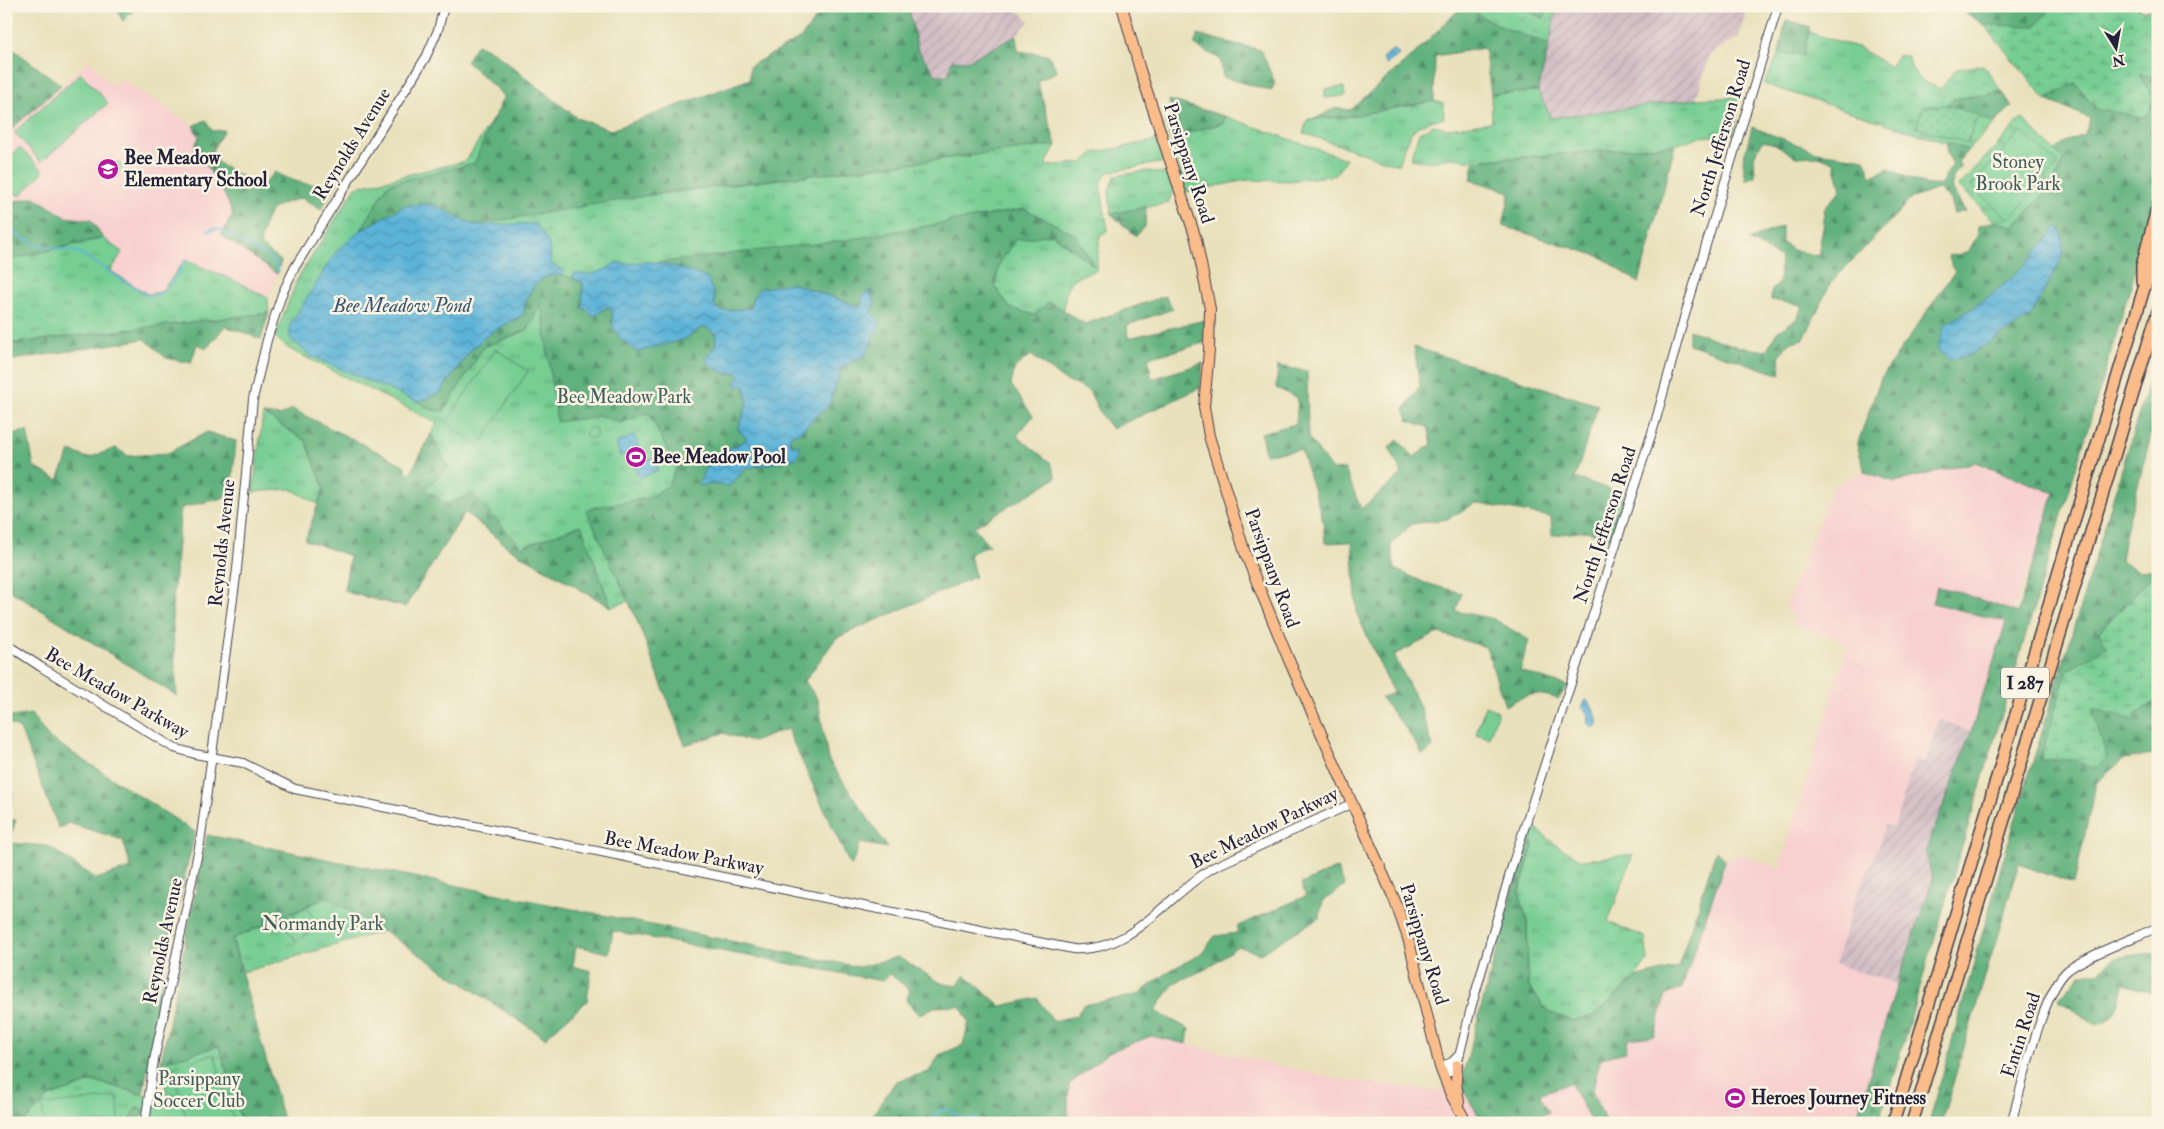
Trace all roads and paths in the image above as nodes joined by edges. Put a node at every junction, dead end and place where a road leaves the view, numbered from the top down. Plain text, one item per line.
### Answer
1 (444, 6) edge
2 (1122, 6) edge
3 (1778, 6) edge
4 (2158, 205) edge
5 (2158, 242) edge
6 (2142, 290) junction
7 (2158, 311) edge
8 (6, 644) edge
9 (211, 757) junction
10 (1353, 803) junction
11 (2158, 927) edge
12 (1460, 1054) junction
13 (1457, 1065) junction
14 (1441, 1070) junction
15 (1465, 1120) edge
16 (145, 1123) edge
17 (1893, 1123) edge
18 (1912, 1123) edge
19 (2011, 1123) edge

1 - 9 street, Reynolds Avenue
2 - 10 main road, Parsippany Road
3 - 12 street, North Jefferson Road
4 - 6 highway
5 - 6 highway, I 287
6 - 17 highway, I 287
7 - 18 highway, I 287
8 - 9 street, Bee Meadow Parkway
9 - 10 street, Bee Meadow Parkway
9 - 16 street, Reynolds Avenue
10 - 14 main road, Parsippany Road
11 - 19 street, Entin Road
12 - 13 street, North Jefferson Road
12 - 14 street
13 - 14 street
13 - 15 main road
14 - 15 main road, Parsippany Road

